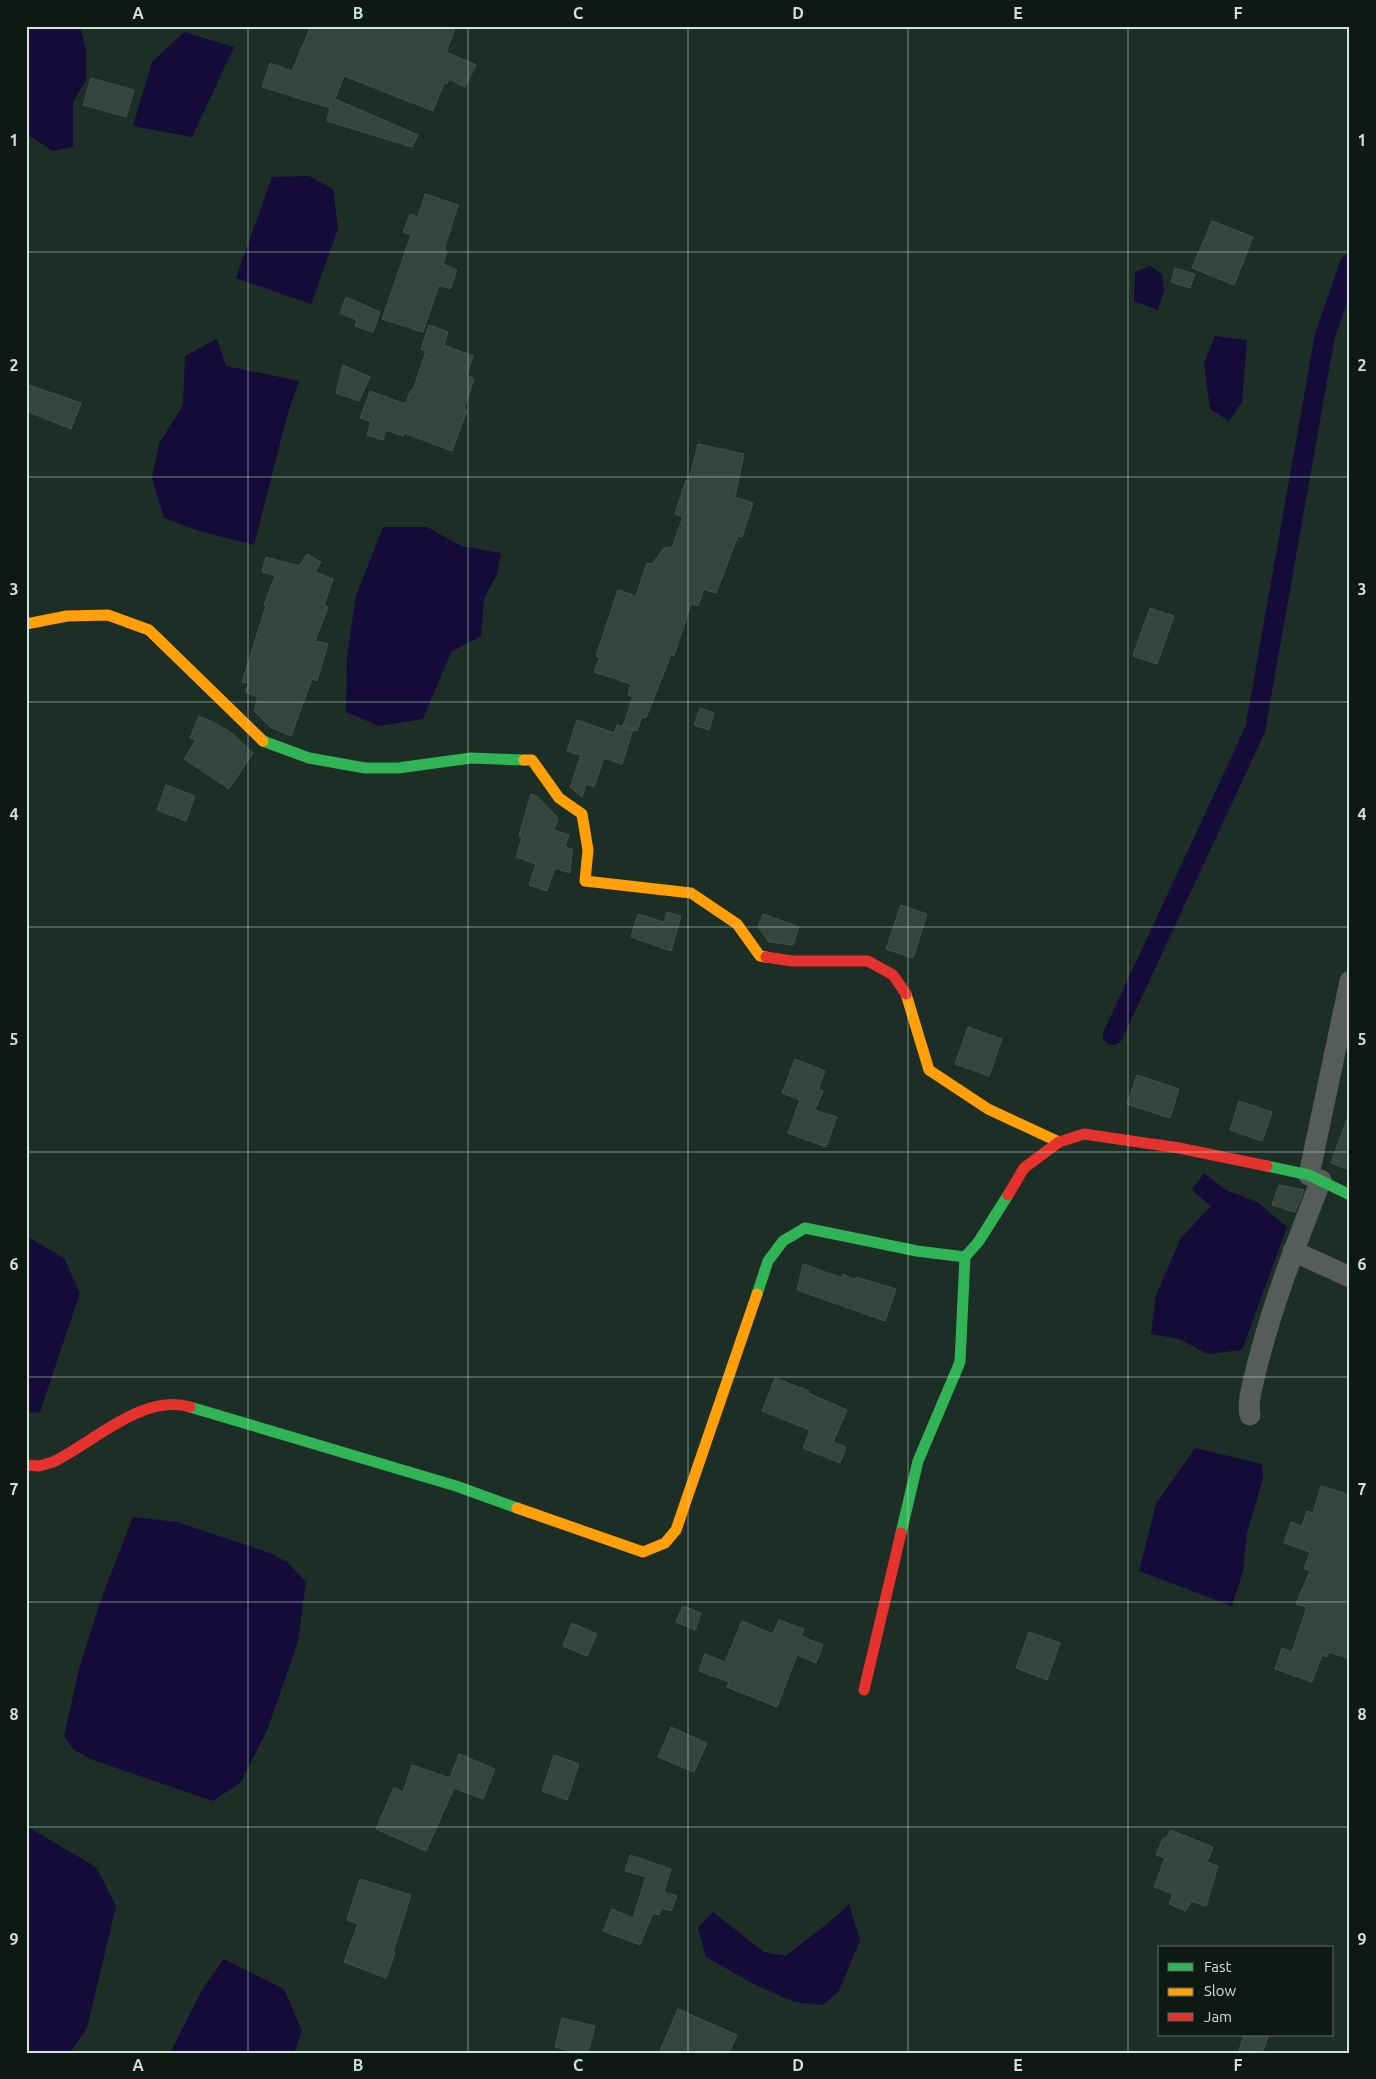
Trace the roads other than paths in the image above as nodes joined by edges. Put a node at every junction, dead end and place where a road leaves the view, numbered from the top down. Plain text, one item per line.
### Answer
1 (26, 624) edge
2 (1350, 981) edge
3 (1058, 1142) junction
4 (1315, 1177) junction
5 (1350, 1195) edge
6 (1294, 1251) junction
7 (964, 1257) junction
8 (1350, 1277) edge
9 (1250, 1415) dead end
10 (26, 1465) edge
11 (864, 1690) dead end

1 - 3 street
2 - 4 street
3 - 4 street
3 - 7 street
4 - 5 street
4 - 6 street
6 - 8 street
6 - 9 street
7 - 10 street
7 - 11 street

